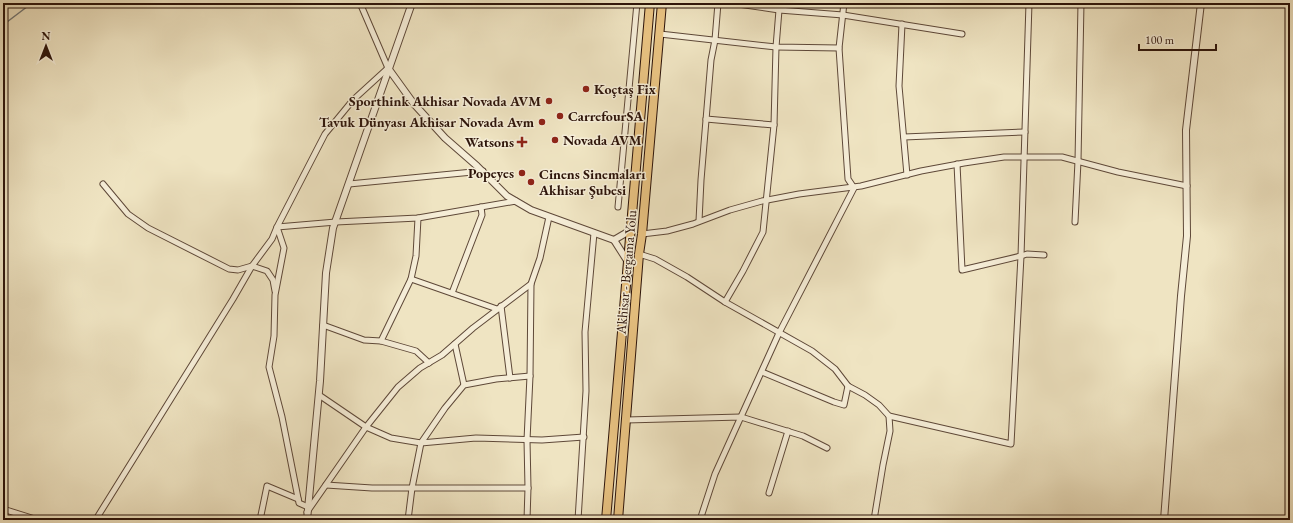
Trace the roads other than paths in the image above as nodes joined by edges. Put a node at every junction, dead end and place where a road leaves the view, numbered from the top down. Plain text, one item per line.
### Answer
1 (360, 3) edge
2 (412, 3) edge
3 (637, 3) edge
4 (650, 3) edge
5 (662, 3) edge
6 (718, 3) edge
7 (731, 3) edge
8 (781, 3) edge
9 (844, 3) edge
10 (1028, 3) edge
11 (1081, 3) edge
12 (1201, 3) edge
13 (779, 10) junction
14 (843, 14) junction
15 (902, 24) junction
16 (660, 34) junction
17 (962, 34) dead end
18 (715, 40) junction
19 (776, 47) junction
20 (839, 48) junction
21 (388, 68) junction
22 (706, 119) junction
23 (774, 125) junction
24 (1025, 132) junction
25 (904, 137) junction
26 (1024, 157) junction
27 (1078, 161) junction
28 (957, 164) junction
29 (483, 172) junction
30 (907, 174) junction
31 (103, 184) dead end
32 (348, 184) junction
33 (1187, 186) junction
34 (854, 188) junction
35 (765, 200) junction
36 (516, 201) junction
37 (481, 207) junction
38 (618, 207) dead end
39 (549, 217) junction
40 (418, 218) junction
41 (700, 221) junction
42 (336, 222) junction
43 (1075, 222) dead end
44 (277, 227) junction
45 (631, 230) junction
46 (594, 233) junction
47 (642, 234) junction
48 (614, 240) junction
49 (639, 254) junction
50 (1044, 255) dead end
51 (1021, 256) junction
52 (628, 262) junction
53 (252, 266) junction
54 (411, 279) junction
55 (531, 284) junction
56 (276, 292) junction
57 (452, 293) junction
58 (724, 302) junction
59 (499, 308) junction
60 (323, 325) junction
61 (779, 333) junction
62 (381, 341) junction
63 (455, 344) junction
64 (428, 363) junction
65 (762, 372) junction
66 (530, 376) junction
67 (510, 378) junction
68 (464, 385) junction
69 (848, 386) junction
70 (319, 395) junction
71 (889, 416) junction
72 (741, 417) junction
73 (626, 420) junction
74 (366, 427) junction
75 (788, 431) junction
76 (584, 437) junction
77 (527, 440) junction
78 (421, 443) junction
79 (827, 448) dead end
80 (326, 485) junction
81 (412, 488) junction
82 (528, 488) junction
83 (770, 493) dead end
84 (298, 499) junction
85 (3, 509) edge
86 (308, 510) junction
87 (38, 520) edge
88 (96, 520) edge
89 (260, 520) edge
90 (307, 520) edge
91 (408, 520) edge
92 (527, 520) edge
93 (578, 520) edge
94 (606, 520) edge
95 (618, 520) edge
96 (700, 520) edge
97 (874, 520) edge
98 (1164, 520) edge

1 - 21 street
2 - 21 street
3 - 38 street
4 - 45 main road, Akhisar - Bergama Yolu
5 - 16 main road, Akhisar - Bergama Yolu
6 - 18 street
7 - 13 street
8 - 13 street
9 - 14 street
10 - 24 street
11 - 27 street
12 - 33 street
13 - 14 street
13 - 19 street
14 - 15 street
14 - 20 street
15 - 17 street
15 - 25 street
16 - 18 street
16 - 47 main road, Akhisar - Bergama Yolu
18 - 19 street
18 - 22 street
19 - 20 street
19 - 23 street
20 - 34 street
21 - 29 street
21 - 32 street
21 - 44 street
22 - 23 street
22 - 41 street
23 - 35 street
24 - 25 street
24 - 26 street
25 - 30 street
26 - 27 street
26 - 28 street
26 - 51 street
27 - 33 street
27 - 43 street
28 - 30 street
28 - 51 street
29 - 32 street
29 - 36 street
30 - 34 street
31 - 53 street
32 - 42 street
33 - 98 street
34 - 35 street
34 - 61 street
35 - 41 street
35 - 58 street
36 - 37 street
36 - 39 street
37 - 40 street
37 - 57 street
39 - 46 street
39 - 55 street
40 - 42 street
40 - 54 street
41 - 47 street
42 - 44 street
42 - 60 street
44 - 53 street
44 - 56 street
45 - 48 street
45 - 52 main road, Akhisar - Bergama Yolu
46 - 48 street
46 - 76 street
47 - 49 main road, Akhisar - Bergama Yolu
48 - 52 street
49 - 58 street
49 - 73 main road, Akhisar - Bergama Yolu
50 - 51 street
51 - 71 street
52 - 94 main road, Akhisar - Bergama Yolu
53 - 56 street
53 - 88 street
54 - 57 street
54 - 62 street
55 - 59 street
55 - 66 street
56 - 84 street
57 - 59 street
58 - 61 street
59 - 63 street
59 - 67 street
60 - 62 street
60 - 70 street
61 - 65 street
61 - 69 street
62 - 64 street
63 - 64 street
63 - 68 street
64 - 74 street
65 - 69 street
65 - 72 street
66 - 67 street
66 - 77 street
67 - 68 street
68 - 78 street
69 - 71 street
70 - 74 street
70 - 86 street
71 - 97 street
72 - 73 street
72 - 75 street
72 - 96 street
73 - 95 main road, Akhisar - Bergama Yolu
74 - 78 street
74 - 80 street
75 - 79 street
75 - 83 street
76 - 77 street
76 - 93 street
77 - 78 street
77 - 82 street
78 - 81 street
80 - 81 street
80 - 86 street
81 - 82 street
81 - 91 street
82 - 92 street
84 - 86 street
84 - 89 street
85 - 87 street
86 - 90 street

